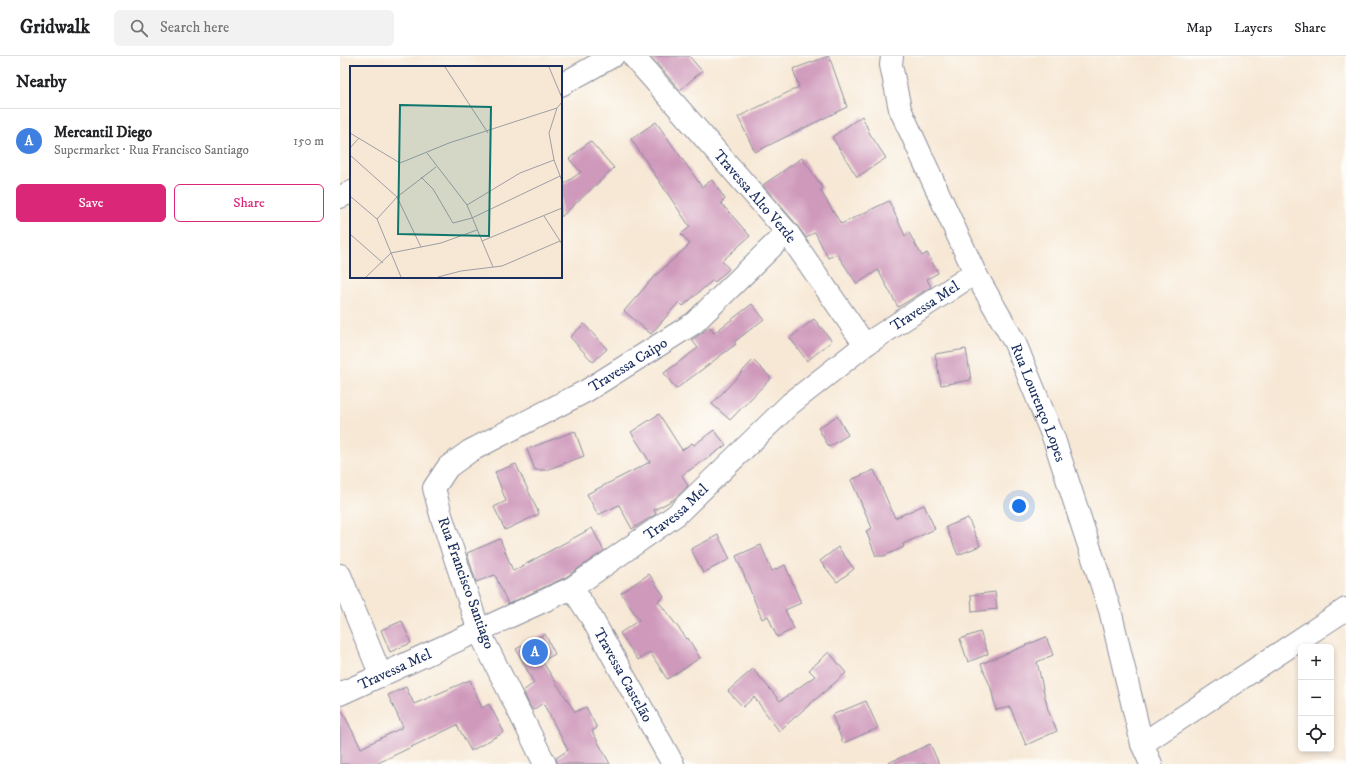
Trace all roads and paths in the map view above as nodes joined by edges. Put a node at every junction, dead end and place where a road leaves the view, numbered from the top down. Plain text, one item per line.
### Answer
1 (613, 56) edge
2 (633, 56) edge
3 (892, 56) edge
4 (562, 84) edge
5 (350, 192) edge
6 (340, 197) edge
7 (787, 232) junction
8 (975, 273) junction
9 (865, 345) junction
10 (448, 467) joint
11 (340, 575) edge
12 (572, 588) junction
13 (1346, 609) edge
14 (479, 630) junction
15 (381, 676) junction
16 (340, 694) edge
17 (1142, 744) junction
18 (545, 764) edge
19 (673, 764) edge
20 (1151, 764) edge

1 - 4 street
2 - 7 street, Travessa Alto Verde
3 - 8 street, Rua Lourenço Lopes
5 - 6 street
7 - 9 street, Travessa Alto Verde
7 - 10 street, Travessa Caipo
8 - 9 street, Travessa Mel
8 - 17 street, Rua Lourenço Lopes
9 - 12 street, Travessa Mel
10 - 14 street, Rua Francisco Santiago
11 - 15 street
12 - 14 street, Travessa Mel
12 - 19 street, Travessa Castelão
13 - 17 street
14 - 15 street, Travessa Mel
14 - 18 street, Rua Francisco Santiago
15 - 16 street, Travessa Mel
17 - 20 street, Rua Lourenço Lopes

